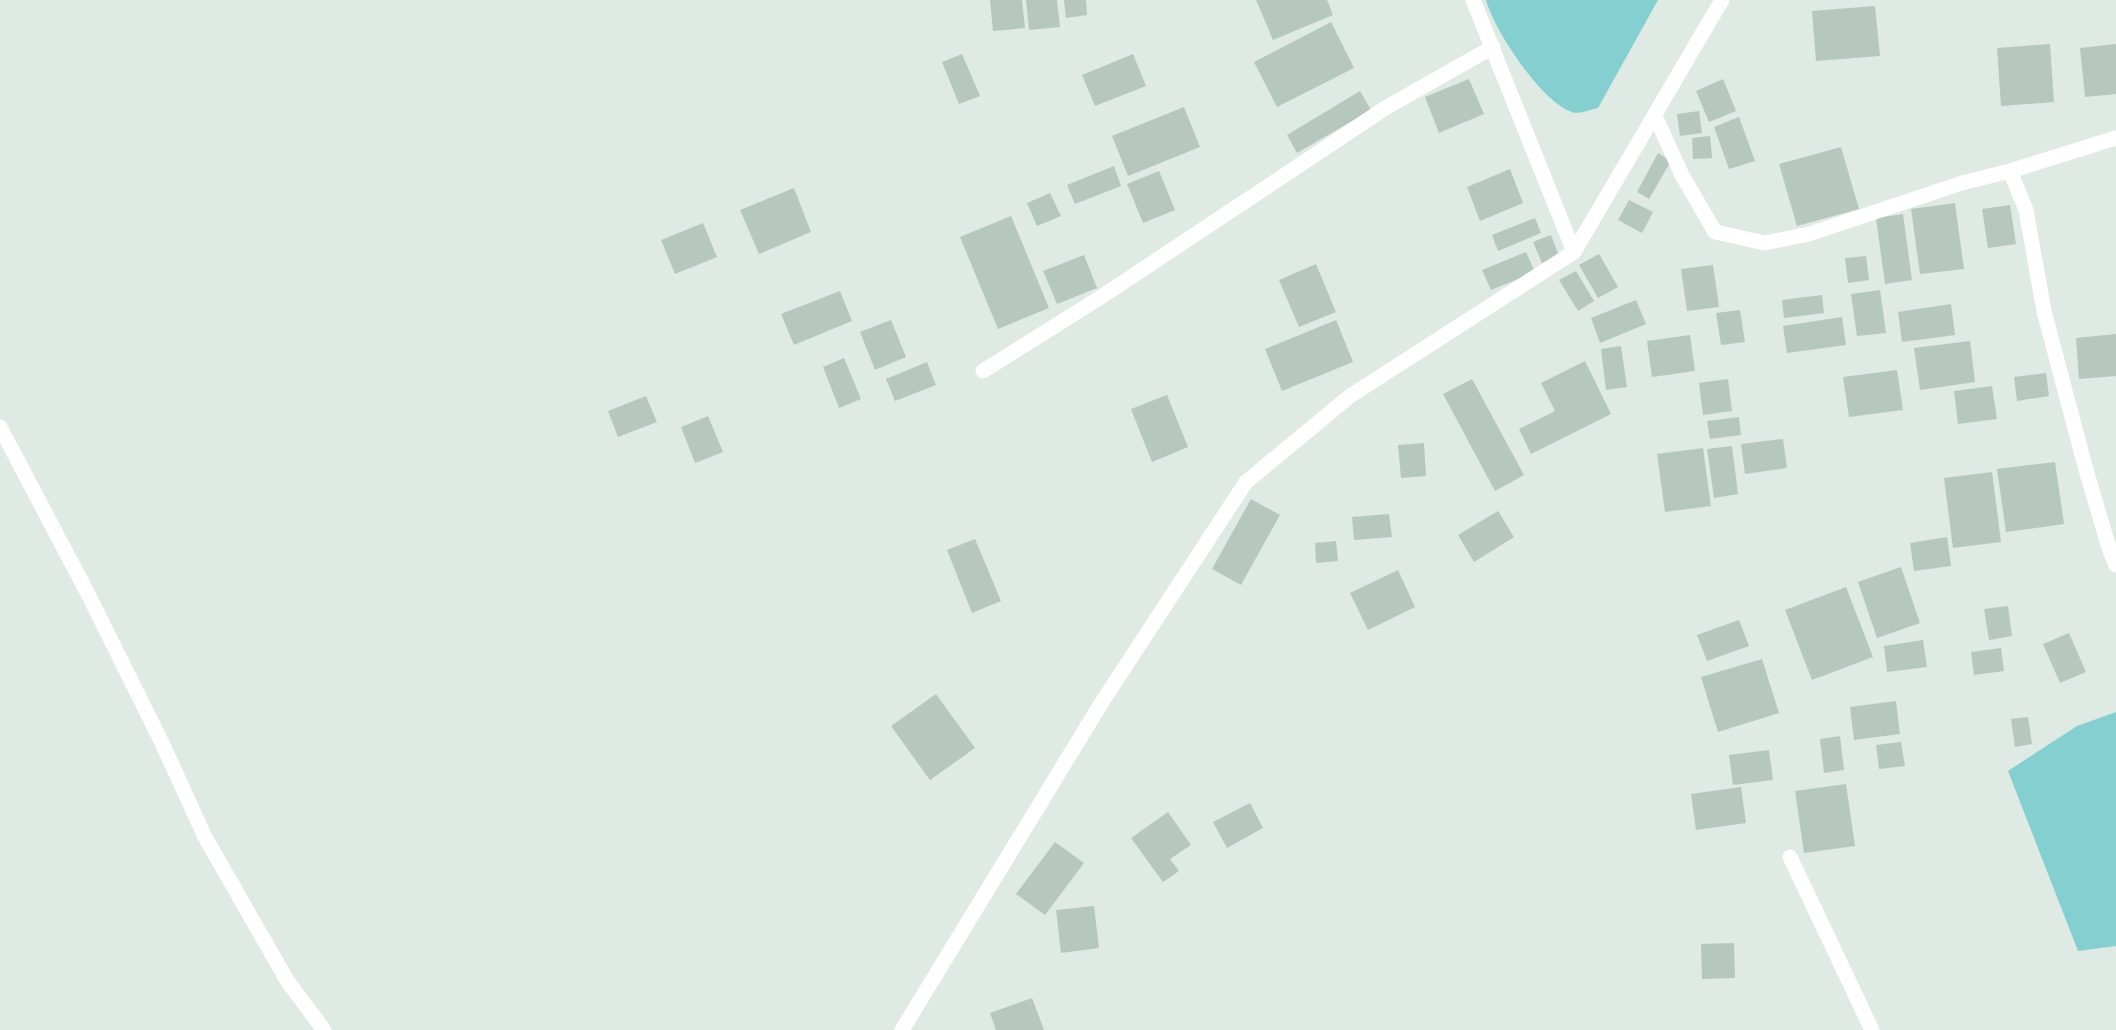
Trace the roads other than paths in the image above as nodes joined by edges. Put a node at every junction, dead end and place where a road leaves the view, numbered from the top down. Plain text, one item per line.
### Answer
1 (1473, 0) edge
2 (1722, 0) edge
3 (1493, 47) junction
4 (1655, 116) junction
5 (2116, 138) edge
6 (2010, 171) junction
7 (1574, 252) junction
8 (983, 371) dead end
9 (0, 427) edge
10 (2116, 565) edge
11 (1790, 857) dead end
12 (324, 1030) edge
13 (902, 1030) edge
14 (1872, 1030) edge

1 - 3 street
2 - 4 street
3 - 7 street
3 - 8 street
4 - 6 street
4 - 7 street
5 - 6 street
6 - 10 street
7 - 13 street
9 - 12 street
11 - 14 street

